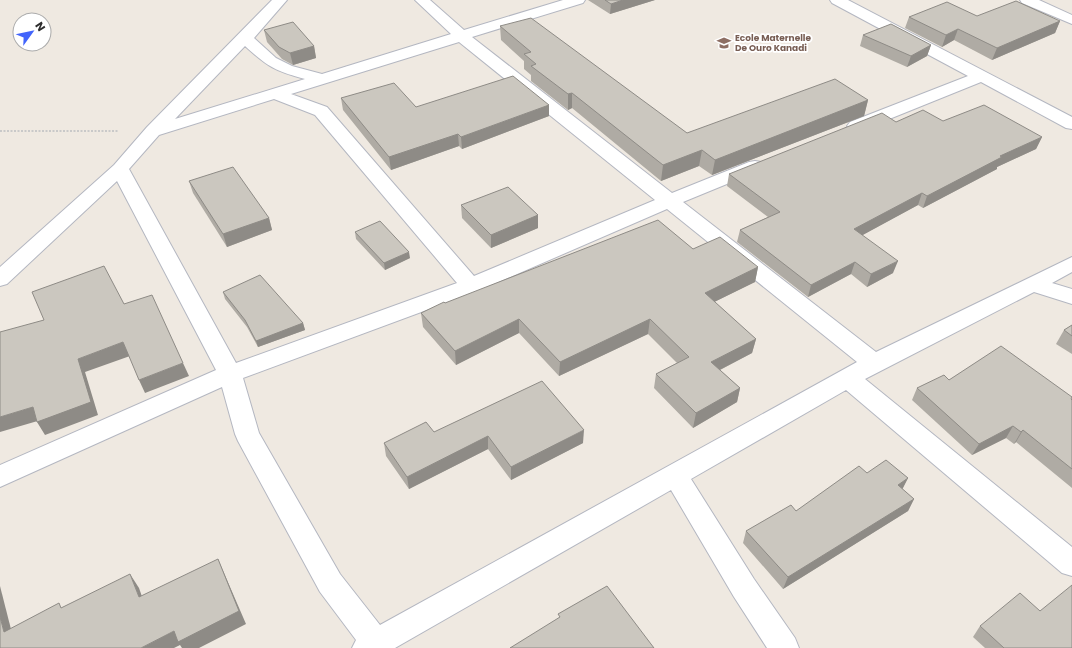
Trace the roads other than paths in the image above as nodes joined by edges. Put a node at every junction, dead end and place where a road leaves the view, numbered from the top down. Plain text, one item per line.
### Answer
1 (280, 0) edge
2 (422, 0) edge
3 (578, 0) edge
4 (837, 0) edge
5 (1027, 0) edge
6 (1072, 20) edge
7 (461, 36) junction
8 (245, 38) junction
9 (982, 76) junction
10 (322, 79) junction
11 (274, 93) junction
12 (321, 111) junction
13 (1072, 124) edge
14 (153, 131) junction
15 (843, 131) edge
16 (770, 160) edge
17 (120, 169) junction
18 (668, 200) junction
19 (1072, 264) edge
20 (0, 278) edge
21 (1032, 284) junction
22 (471, 286) junction
23 (1072, 296) edge
24 (874, 363) junction
25 (230, 374) junction
26 (848, 378) junction
27 (675, 475) junction
28 (0, 476) edge
29 (1072, 564) edge
30 (374, 646) edge
31 (784, 648) edge

1 - 8 street
2 - 7 street
3 - 7 street
4 - 9 street
5 - 6 street
7 - 10 street
7 - 18 street
8 - 10 street
8 - 14 street
9 - 13 street
9 - 15 street
10 - 11 street
10 - 12 street
11 - 12 street
11 - 14 street
12 - 22 street
14 - 17 street
16 - 18 street
17 - 20 street
17 - 25 street
18 - 22 street
18 - 24 street
19 - 21 street
21 - 23 street
21 - 24 street
22 - 25 street
24 - 26 street
25 - 28 street
25 - 30 street
26 - 27 street
26 - 29 street
27 - 30 street
27 - 31 street

